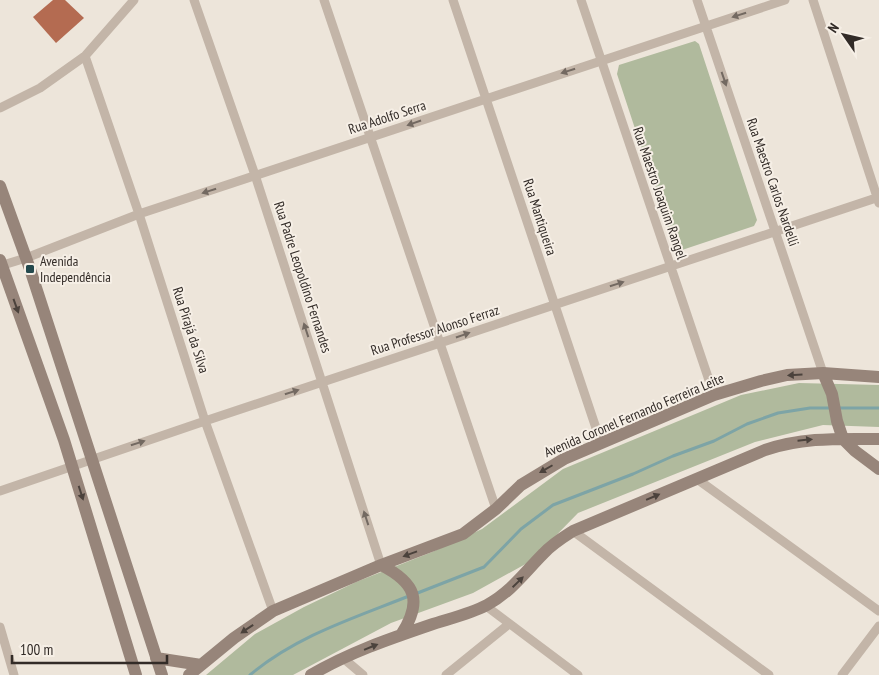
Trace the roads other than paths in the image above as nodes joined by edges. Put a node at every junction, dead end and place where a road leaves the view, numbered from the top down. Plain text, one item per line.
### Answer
1 (134, 0) edge
2 (194, 0) edge
3 (324, 0) edge
4 (453, 0) edge
5 (581, 0) edge
6 (697, 0) edge
7 (786, 0) edge
8 (813, 0) edge
9 (706, 26) junction
10 (85, 56) junction
11 (601, 61) junction
12 (486, 99) junction
13 (0, 108) edge
14 (370, 138) junction
15 (255, 175) junction
16 (0, 186) edge
17 (878, 199) edge
18 (139, 214) junction
19 (776, 232) junction
20 (26, 258) junction
21 (1, 264) edge
22 (670, 266) junction
23 (554, 304) junction
24 (439, 343) junction
25 (823, 373) junction
26 (879, 377) edge
27 (322, 382) junction
28 (714, 395) junction
29 (205, 421) junction
30 (843, 439) junction
31 (879, 439) edge
32 (601, 443) junction
33 (91, 459) junction
34 (72, 466) junction
35 (879, 469) edge
36 (697, 479) junction
37 (0, 491) edge
38 (496, 509) junction
39 (573, 531) junction
40 (381, 565) junction
41 (486, 606) junction
42 (273, 611) junction
43 (879, 611) edge
44 (509, 624) junction
45 (879, 626) edge
46 (0, 627) edge
47 (401, 635) junction
48 (156, 658) junction
49 (342, 658) junction
50 (201, 665) junction
51 (14, 675) edge
52 (136, 675) edge
53 (162, 675) edge
54 (189, 675) edge
55 (311, 675) edge
56 (363, 675) edge
57 (446, 675) edge
58 (578, 675) edge
59 (770, 675) edge
60 (842, 675) edge

1 - 10 street
2 - 15 street, Rua Padre Leopoldino Fernandes
3 - 14 street
4 - 12 street, Rua Mantiqueira
5 - 11 street, Rua Maestro Joaquim Rangel
6 - 9 street, Rua Maestro Carlos Nardelli
7 -> 9 street, Rua Adolfo Serra
8 - 17 street
9 - 11 street, Rua Adolfo Serra
9 -> 19 street, Rua Maestro Carlos Nardelli
10 - 13 street
10 - 18 street, Rua Pirajá da Silva
11 -> 12 street, Rua Adolfo Serra
11 - 22 street, Rua Maestro Joaquim Rangel
12 -> 14 street, Rua Adolfo Serra
12 - 23 street, Rua Mantiqueira
14 - 15 street, Rua Adolfo Serra
14 - 24 street
15 -> 18 street, Rua Adolfo Serra
27 -> 15 street, Rua Padre Leopoldino Fernandes
16 - 20 street
17 - 19 street, Rua Professor Alonso Ferraz
18 - 20 street, Rua Adolfo Serra
18 - 29 street, Rua Pirajá da Silva
19 - 22 street, Rua Professor Alonso Ferraz
19 - 25 street, Rua Maestro Carlos Nardelli
20 - 21 street, Rua Adolfo Serra
20 - 33 street
21 -> 34 street
23 -> 22 street, Rua Professor Alonso Ferraz
22 - 28 street, Rua Maestro Joaquim Rangel
24 -> 23 street, Rua Professor Alonso Ferraz
23 - 32 street, Rua Mantiqueira
24 - 27 street, Rua Professor Alonso Ferraz
24 - 38 street
25 - 26 street, Avenida Coronel Fernando Ferreira Leite
25 -> 28 street, Avenida Coronel Fernando Ferreira Leite
25 - 30 street
29 -> 27 street, Rua Professor Alonso Ferraz
40 -> 27 street, Rua Padre Leopoldino Fernandes
28 - 32 street, Avenida Coronel Fernando Ferreira Leite
33 -> 29 street, Rua Professor Alonso Ferraz
29 - 42 street, Rua Pirajá da Silva
30 - 31 street
30 - 35 street
36 -> 30 street
32 -> 38 street, Avenida Coronel Fernando Ferreira Leite
33 - 34 street, Rua Professor Alonso Ferraz
33 - 48 street
34 - 37 street, Rua Professor Alonso Ferraz
34 -> 52 street
39 -> 36 street
36 - 43 street
38 -> 40 street, Avenida Coronel Fernando Ferreira Leite
41 -> 39 street
39 - 59 street
40 - 42 street, Avenida Coronel Fernando Ferreira Leite
40 - 47 street
41 - 44 street
41 - 47 street
42 -> 50 street, Avenida Coronel Fernando Ferreira Leite
44 - 57 street
44 - 58 street
45 - 60 street
46 - 51 street
49 -> 47 street
48 - 50 street
48 - 53 street
49 - 55 street
49 - 56 street
50 - 54 street, Avenida Coronel Fernando Ferreira Leite

